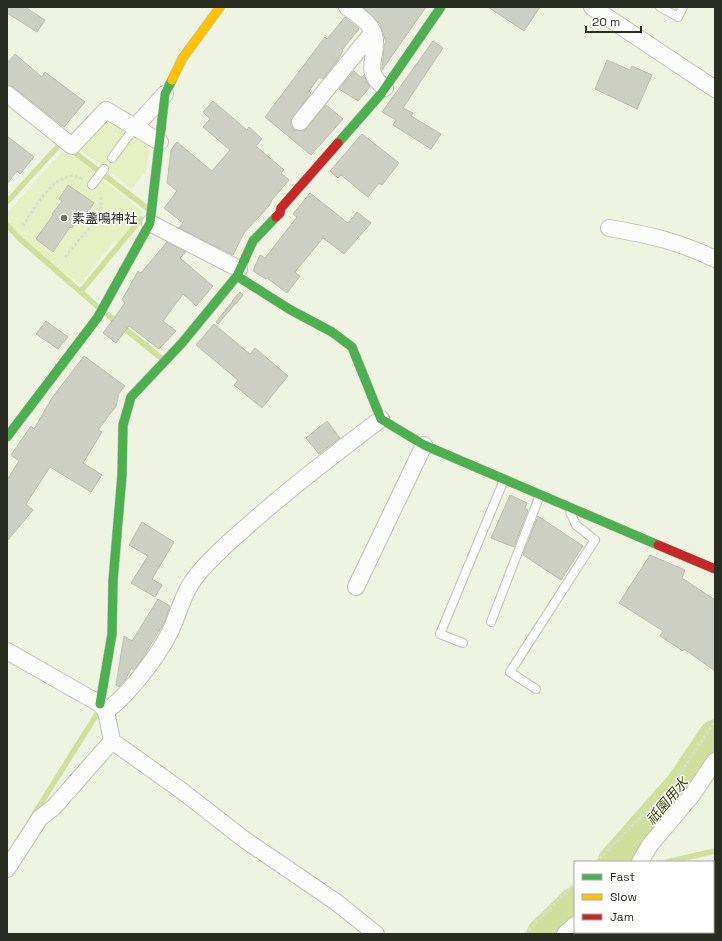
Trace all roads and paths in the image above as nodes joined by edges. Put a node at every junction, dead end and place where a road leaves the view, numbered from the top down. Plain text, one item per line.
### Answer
1 (220, 7) edge
2 (348, 7) edge
3 (441, 7) edge
4 (592, 7) edge
5 (660, 7) edge
6 (683, 7) edge
7 (608, 12) edge
8 (373, 32) junction
9 (384, 88) junction
10 (715, 90) edge
11 (7, 94) edge
12 (165, 94) junction
13 (300, 122) dead end
14 (135, 127) junction
15 (160, 142) junction
16 (112, 158) dead end
17 (102, 171) dead end
18 (92, 185) junction
19 (150, 223) junction
20 (23, 226) dead end
21 (609, 228) dead end
22 (65, 257) dead end
23 (715, 259) edge
24 (235, 269) junction
25 (381, 419) junction
26 (12, 420) edge
27 (7, 437) edge
28 (424, 445) junction
29 (504, 479) junction
30 (540, 494) junction
31 (567, 506) junction
32 (715, 569) edge
33 (356, 587) dead end
34 (491, 622) dead end
35 (463, 643) dead end
36 (7, 651) edge
37 (536, 689) dead end
38 (103, 708) junction
39 (715, 721) edge
40 (112, 741) junction
41 (715, 761) edge
42 (597, 861) edge
43 (640, 861) edge
44 (7, 869) edge
45 (574, 885) edge
46 (574, 926) edge
47 (376, 934) edge
48 (525, 934) edge
49 (565, 934) edge

1 - 12 street
2 - 8 street
3 - 9 street
4 - 7 street
5 - 6 lane
7 - 10 street
8 - 9 street
8 - 13 street
9 - 24 street
11 - 14 street
12 - 14 street
12 - 15 street
14 - 15 street
14 - 16 lane
15 - 19 street
17 - 18 lane
18 - 20 path
18 - 22 path
19 - 24 street
19 - 26 street
21 - 23 street
24 - 25 street
24 - 38 street
25 - 28 street
25 - 38 street
26 - 27 street
28 - 29 street
28 - 33 street
29 - 30 street
29 - 35 lane
30 - 31 street
30 - 34 lane
31 - 32 street
31 - 37 lane
36 - 38 street
38 - 40 street
39 - 42 path
40 - 44 street
40 - 47 street
41 - 43 street
45 - 48 path
46 - 49 street

